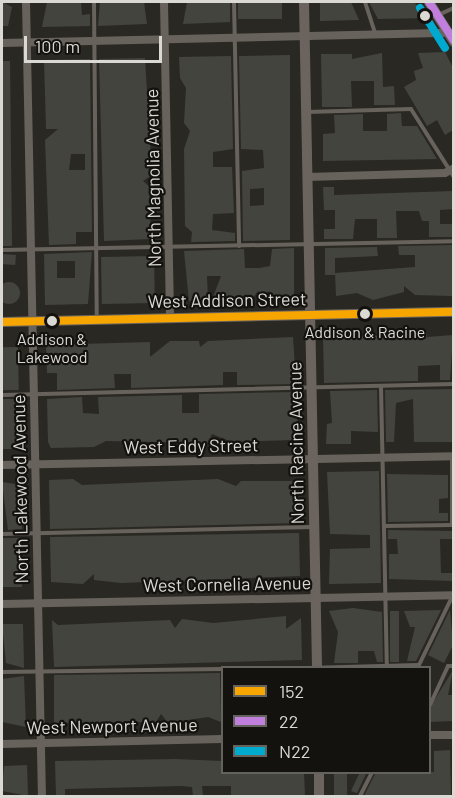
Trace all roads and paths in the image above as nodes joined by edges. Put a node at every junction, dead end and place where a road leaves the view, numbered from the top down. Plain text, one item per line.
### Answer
1 (26, 2) edge
2 (94, 2) edge
3 (164, 2) edge
4 (234, 2) edge
5 (304, 2) edge
6 (365, 2) edge
7 (429, 2) edge
8 (453, 8) edge
9 (438, 15) junction
10 (376, 34) junction
11 (304, 36) junction
12 (452, 36) edge
13 (235, 38) junction
14 (165, 39) junction
15 (95, 41) junction
16 (27, 42) junction
17 (2, 43) edge
18 (305, 112) junction
19 (452, 172) edge
20 (307, 177) junction
21 (453, 241) edge
22 (308, 244) junction
23 (239, 246) junction
24 (169, 247) junction
25 (98, 248) junction
26 (31, 249) junction
27 (2, 250) edge
28 (453, 312) edge
29 (309, 315) junction
30 (170, 318) junction
31 (97, 320) junction
32 (32, 321) junction
33 (2, 322) edge
34 (453, 384) edge
35 (381, 387) junction
36 (311, 389) junction
37 (34, 394) junction
38 (2, 395) edge
39 (453, 456) edge
40 (382, 458) junction
41 (312, 459) junction
42 (2, 465) edge
43 (35, 465) junction
44 (314, 526) junction
45 (384, 526) junction
46 (36, 533) junction
47 (2, 534) edge
48 (453, 595) edge
49 (385, 596) junction
50 (315, 598) junction
51 (38, 603) junction
52 (2, 604) edge
53 (316, 666) edge
54 (387, 666) joint
55 (453, 666) edge
56 (221, 669) edge
57 (2, 672) edge
58 (39, 672) junction
59 (431, 701) edge
60 (431, 735) edge
61 (453, 735) edge
62 (221, 739) edge
63 (40, 743) junction
64 (2, 744) edge
65 (319, 774) edge
66 (371, 774) edge
67 (42, 796) edge
68 (319, 796) edge
69 (360, 796) edge

1 - 16 street, North Lakewood Avenue
2 - 15 lane
3 - 14 street, North Magnolia Avenue
4 - 13 lane
5 - 11 street, North Racine Avenue
6 - 10 lane
7 - 9 street
8 - 9 lane
9 - 12 street
10 - 11 street
10 - 12 street
11 - 13 street
11 - 18 street, North Racine Avenue
13 - 14 street
13 - 23 lane
14 - 15 street
14 - 24 street, North Magnolia Avenue
15 - 16 street
15 - 25 lane
16 - 17 street
16 - 26 street, North Lakewood Avenue
18 - 19 lane
18 - 20 street, North Racine Avenue
19 - 20 street
20 - 22 street, North Racine Avenue
21 - 22 lane
22 - 23 lane
22 - 29 street, North Racine Avenue
23 - 24 lane
24 - 25 lane
24 - 30 street, North Magnolia Avenue
25 - 26 lane
25 - 31 lane
26 - 27 lane
26 - 32 street, North Lakewood Avenue
28 - 29 street, West Addison Street
29 - 30 street, West Addison Street
29 - 36 street, North Racine Avenue
30 - 31 street, West Addison Street
31 - 32 street, West Addison Street
32 - 33 street, West Addison Street
32 - 37 street, North Lakewood Avenue
34 - 35 lane
35 - 36 lane
35 - 40 lane
36 - 37 lane
36 - 41 street, North Racine Avenue
37 - 38 lane
37 - 43 street, North Lakewood Avenue
39 - 40 street, West Eddy Street
39 - 45 lane
40 - 41 street, West Eddy Street
40 - 45 lane
41 - 43 street, West Eddy Street
41 - 44 street, North Racine Avenue
42 - 43 street, West Eddy Street
43 - 46 street, North Lakewood Avenue
44 - 46 lane
44 - 50 street, North Racine Avenue
45 - 49 lane
46 - 47 lane
46 - 51 street, North Lakewood Avenue
48 - 49 street, West Cornelia Avenue
48 - 54 lane
49 - 50 street, West Cornelia Avenue
49 - 54 lane
50 - 51 street, West Cornelia Avenue
50 - 53 street, North Racine Avenue
51 - 52 street, West Cornelia Avenue
51 - 58 street, North Lakewood Avenue
55 - 59 lane
56 - 58 lane
57 - 58 lane
58 - 63 street, North Lakewood Avenue
60 - 61 street
62 - 63 street, West Newport Avenue
63 - 64 street, West Newport Avenue
63 - 67 street, North Lakewood Avenue
65 - 68 street
66 - 69 lane

